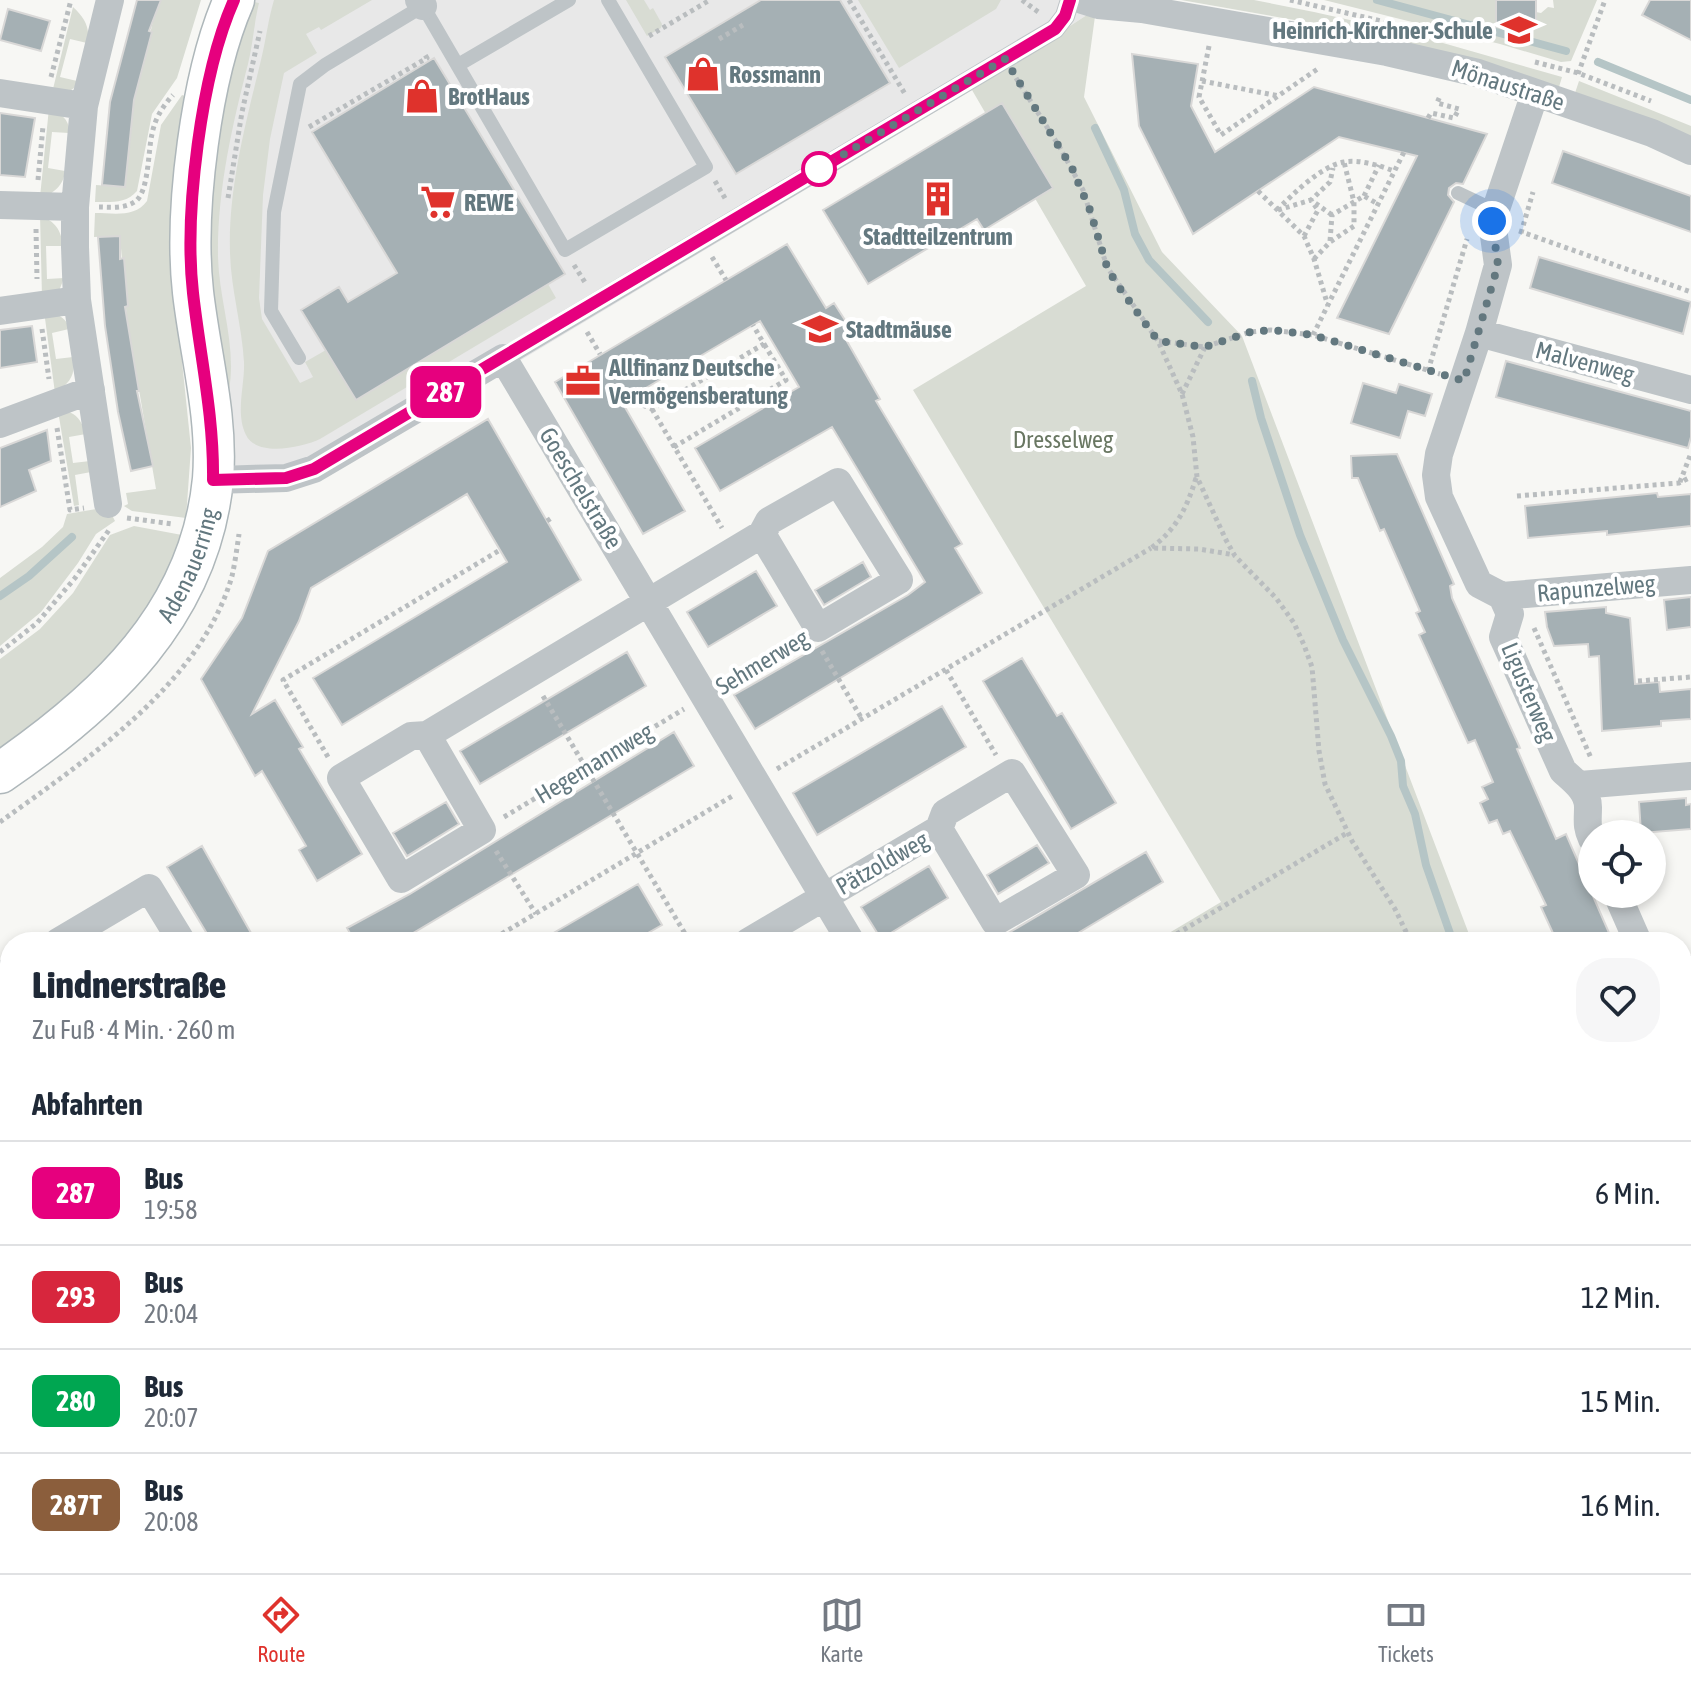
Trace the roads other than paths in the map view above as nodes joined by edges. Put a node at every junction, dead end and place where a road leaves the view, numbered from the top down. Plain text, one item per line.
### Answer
1 (234, 0) edge
2 (569, 0) edge
3 (608, 0) edge
4 (1070, 0) edge
5 (1082, 0) edge
6 (104, 1) edge
7 (421, 3) edge
8 (458, 65) junction
9 (0, 93) edge
10 (1535, 93) junction
11 (84, 106) junction
12 (1691, 151) edge
13 (1458, 193) dead end
14 (0, 205) edge
15 (75, 207) junction
16 (1494, 216) junction
17 (77, 300) junction
18 (0, 311) edge
19 (1479, 333) junction
20 (299, 358) dead end
21 (503, 358) junction
22 (91, 390) junction
23 (1691, 390) edge
24 (0, 424) edge
25 (213, 480) junction
26 (116, 518) road end
27 (762, 534) junction
28 (1691, 580) edge
29 (1511, 595) junction
30 (648, 601) junction
31 (427, 735) junction
32 (0, 773) edge
33 (1691, 776) edge
34 (1591, 785) junction
35 (1587, 820) edge
36 (939, 829) junction
37 (824, 897) junction
38 (1623, 908) edge
39 (79, 932) edge
40 (176, 932) edge
41 (765, 932) edge
42 (845, 932) edge
43 (1634, 932) edge

1 - 25 main road, Adenauerring
2 - 8 lane
3 - 8 lane
4 - 21 street
5 - 10 street, Mönaustraße
6 - 11 street
7 - 8 lane
7 - 20 lane
9 - 11 street
10 - 12 street, Mönaustraße
10 - 16 street
11 - 15 street
13 - 16 lane
14 - 15 street
15 - 17 street
16 - 19 street
17 - 18 street
17 - 22 street
19 - 23 street, Malvenweg
19 - 29 street
21 - 25 street
21 - 30 street, Goeschelstraße
22 - 24 street
22 - 26 street
25 - 32 main road, Adenauerring
27 - 27 street, Sehmerweg
27 - 30 street, Sehmerweg
28 - 29 street, Rapunzelweg
29 - 34 street, Ligusterweg
30 - 31 street
30 - 37 street, Goeschelstraße
31 - 31 street
33 - 34 street
34 - 35 street, Ligusterweg
36 - 36 street, Pätzoldweg
36 - 37 street, Pätzoldweg
37 - 41 street
37 - 42 street, Goeschelstraße
38 - 43 street
39 - 40 street

